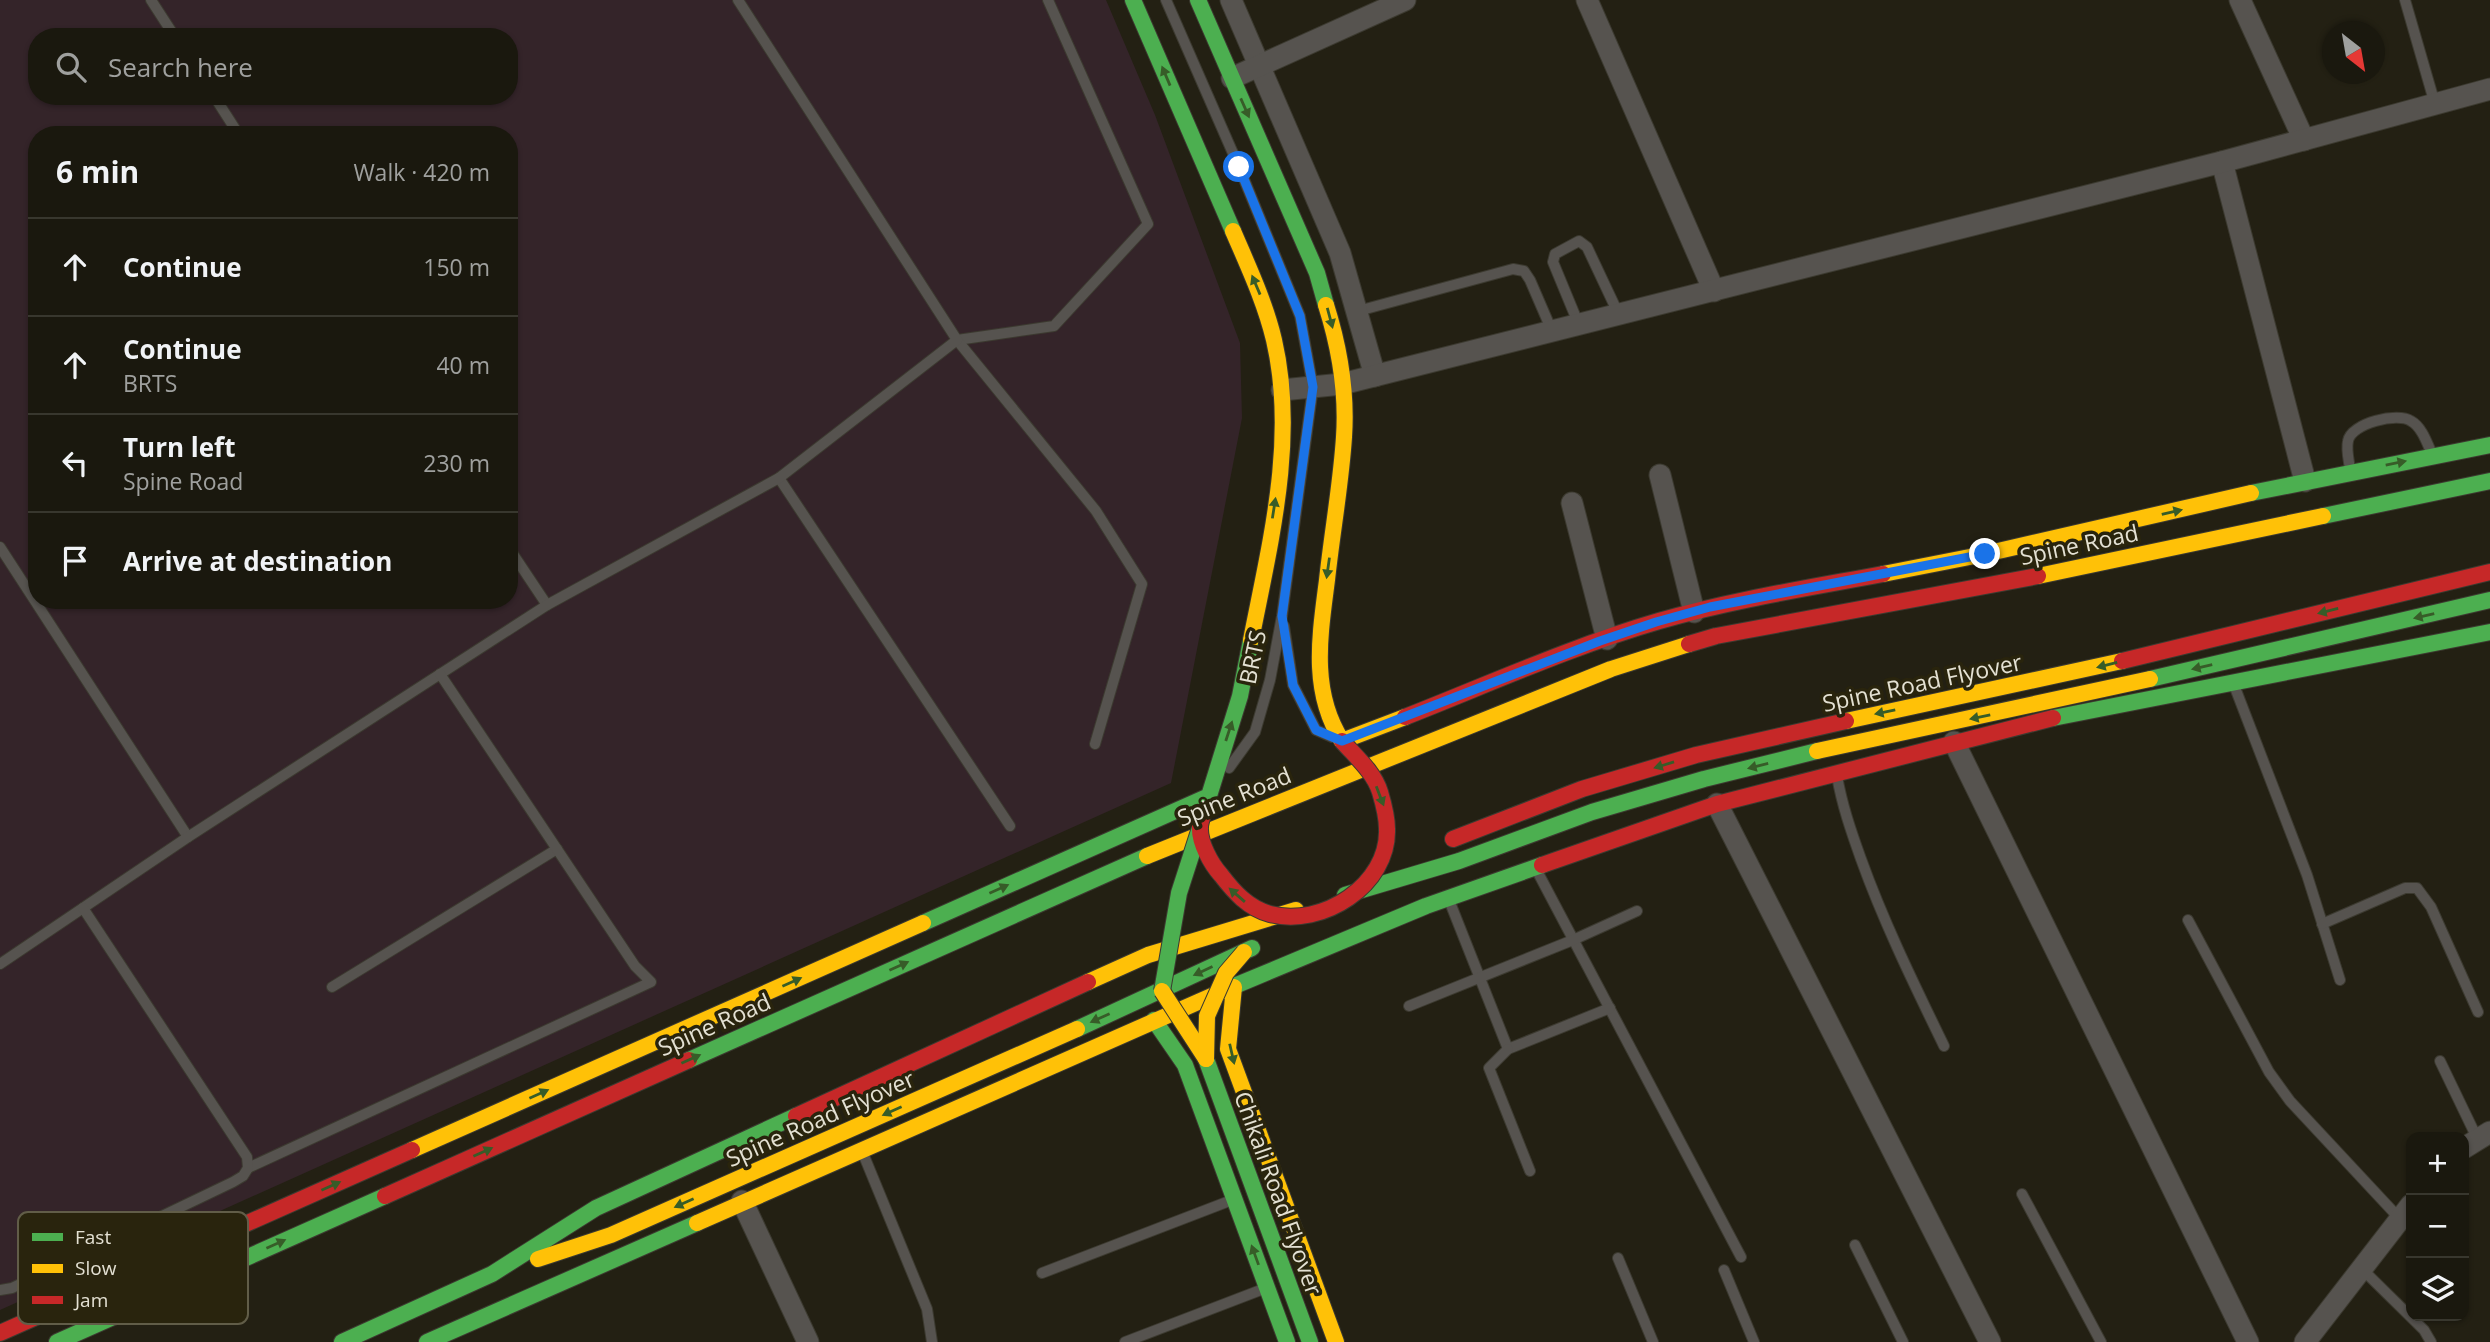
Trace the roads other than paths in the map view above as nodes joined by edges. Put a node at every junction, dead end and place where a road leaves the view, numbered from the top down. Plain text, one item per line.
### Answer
1 (151, 0) edge
2 (738, 0) edge
3 (1048, 0) edge
4 (1133, 0) edge
5 (1166, 0) edge
6 (1198, 0) edge
7 (1231, 0) edge
8 (1405, 0) edge
9 (1587, 0) edge
10 (2240, 0) edge
11 (2405, 0) edge
12 (169, 28) edge
13 (1260, 67) junction
14 (1232, 78) junction
15 (2490, 89) edge
16 (2435, 104) junction
17 (220, 105) edge
18 (233, 126) edge
19 (2304, 140) junction
20 (2222, 162) junction
21 (1714, 291) junction
22 (1358, 311) junction
23 (1619, 315) junction
24 (1579, 325) junction
25 (1552, 331) junction
26 (957, 340) junction
27 (1374, 376) junction
28 (1342, 384) junction
29 (1313, 387) junction
30 (1282, 390) junction
31 (2490, 445) edge
32 (2432, 456) junction
33 (2350, 472) junction
34 (1660, 475) dead end
35 (779, 478) junction
36 (2305, 481) junction
37 (2490, 481) edge
38 (1573, 503) dead end
39 (0, 547) edge
40 (518, 562) edge
41 (2490, 572) edge
42 (28, 590) edge
43 (2490, 600) edge
44 (547, 606) junction
45 (40, 609) edge
46 (1694, 612) junction
47 (1282, 616) junction
48 (2490, 632) edge
49 (1607, 639) junction
50 (440, 674) junction
51 (2233, 683) junction
52 (1342, 741) junction
53 (1954, 742) junction
54 (1095, 744) dead end
55 (1837, 773) junction
56 (1706, 779) junction
57 (1206, 804) junction
58 (1717, 804) junction
59 (1010, 826) dead end
60 (1200, 828) junction
61 (188, 837) junction
62 (1438, 845) dead end
63 (557, 849) junction
64 (1400, 861) dead end
65 (1536, 869) junction
66 (1374, 872) junction
67 (1448, 898) junction
68 (83, 908) junction
69 (1637, 911) dead end
70 (1323, 913) junction
71 (2188, 920) dead end
72 (2322, 924) junction
73 (1289, 930) dead end
74 (1573, 940) junction
75 (1267, 941) dead end
76 (1244, 952) junction
77 (0, 964) edge
78 (1480, 978) junction
79 (2340, 980) dead end
80 (332, 987) dead end
81 (1234, 987) junction
82 (1162, 990) junction
83 (1409, 1006) dead end
84 (1610, 1008) junction
85 (2478, 1012) dead end
86 (1154, 1020) junction
87 (1944, 1046) dead end
88 (1508, 1049) junction
89 (1206, 1059) junction
90 (2440, 1061) dead end
91 (2477, 1140) edge
92 (860, 1149) junction
93 (248, 1168) junction
94 (1530, 1171) dead end
95 (2022, 1194) dead end
96 (1234, 1199) junction
97 (742, 1201) junction
98 (170, 1212) edge
99 (2406, 1212) edge
100 (248, 1224) edge
101 (1855, 1245) dead end
102 (1741, 1256) dead end
103 (248, 1257) edge
104 (1618, 1258) dead end
105 (2362, 1269) junction
106 (1724, 1270) dead end
107 (1042, 1273) dead end
108 (492, 1275) junction
109 (18, 1285) edge
110 (1267, 1288) junction
111 (0, 1290) edge
112 (21, 1324) edge
113 (97, 1324) edge
114 (0, 1333) edge
115 (2310, 1339) edge
116 (57, 1342) edge
117 (342, 1342) edge
118 (427, 1342) edge
119 (808, 1342) edge
120 (932, 1342) edge
121 (1125, 1342) edge
122 (1287, 1342) edge
123 (1310, 1342) edge
124 (1336, 1342) edge
125 (1653, 1342) edge
126 (1754, 1342) edge
127 (1903, 1342) edge
128 (1990, 1342) edge
129 (2101, 1342) edge
130 (2248, 1342) edge
131 (2431, 1342) edge

1 - 12 lane
2 - 26 lane
3 - 26 lane
30 -> 4 main road
5 - 29 lane
6 - 14 main road
7 - 13 street
8 - 13 street
9 - 21 street
10 - 19 street
11 - 16 lane
13 - 14 street
13 - 22 street
14 -> 28 main road
15 - 16 street
16 - 19 street
17 - 18 lane
19 - 20 street
20 - 21 street
20 - 36 street
21 - 23 street
22 - 25 lane
22 - 27 street
23 - 24 street
23 - 24 lane
24 - 25 street
25 - 27 street
26 - 35 lane
26 - 54 lane
27 - 28 street
28 - 29 street
28 -> 52 main road
29 - 30 street
29 - 47 lane
57 -> 30 main road
31 - 32 main road, Spine Road
33 -> 32 main road, Spine Road
32 - 33 lane
33 - 36 main road, Spine Road
34 - 46 street
35 - 44 lane
35 - 59 lane
46 -> 36 main road, Spine Road
103 -> 37 main road, Spine Road
38 - 49 street
39 - 42 lane
40 - 44 lane
41 -> 62 main road, Spine Road Flyover
43 -> 56 main road
44 - 50 lane
45 - 61 lane
46 - 49 main road, Spine Road
47 - 52 lane, BRTS
47 - 57 lane, BRTS
48 - 51 main road
49 - 52 main road, Spine Road
50 - 61 lane
50 - 63 lane
51 - 53 main road
51 - 72 lane
52 -> 66 main road, bridge
53 - 55 main road
53 - 130 street
55 - 58 main road
55 - 87 lane
56 - 58 main road
56 - 108 main road
57 - 60 main road, bridge
100 -> 57 main road, Spine Road
58 - 65 main road
58 - 128 street
70 -> 60 main road, bridge
60 - 82 main road, bridge
61 - 68 lane
63 - 80 lane
63 - 93 lane
64 - 66 main road
65 - 67 main road
65 - 74 lane
66 - 70 main road, bridge
67 - 78 lane
67 - 81 main road
68 - 77 lane
68 - 93 lane
69 - 74 lane
70 - 73 main road
71 - 99 lane
72 - 79 lane
72 - 85 lane
74 - 78 lane
74 - 84 lane
75 - 76 main road, Spine Road Flyover
76 -> 82 main road, Spine Road Flyover, bridge
76 - 89 main road, Chikali Road Flyover, bridge
78 - 83 lane
78 - 88 lane
81 - 86 main road
81 -> 124 main road
82 - 89 main road, Chikali Road Flyover, bridge
82 -> 108 main road, Spine Road Flyover
84 - 88 lane
84 - 102 lane
86 - 92 main road
86 - 96 main road
88 - 94 lane
89 - 123 main road, Chikali Road Flyover
90 - 91 lane
92 - 97 main road
92 - 120 lane
93 - 98 lane
95 - 129 lane
96 - 107 lane
110 -> 96 main road
97 - 118 main road
97 - 119 street
99 - 105 street
101 - 127 lane
104 - 125 lane
105 - 115 street
105 - 131 lane
106 - 126 lane
108 - 117 main road
109 - 111 lane
110 - 121 lane
110 - 122 main road
114 -> 112 main road, Spine Road
116 -> 113 main road, Spine Road

